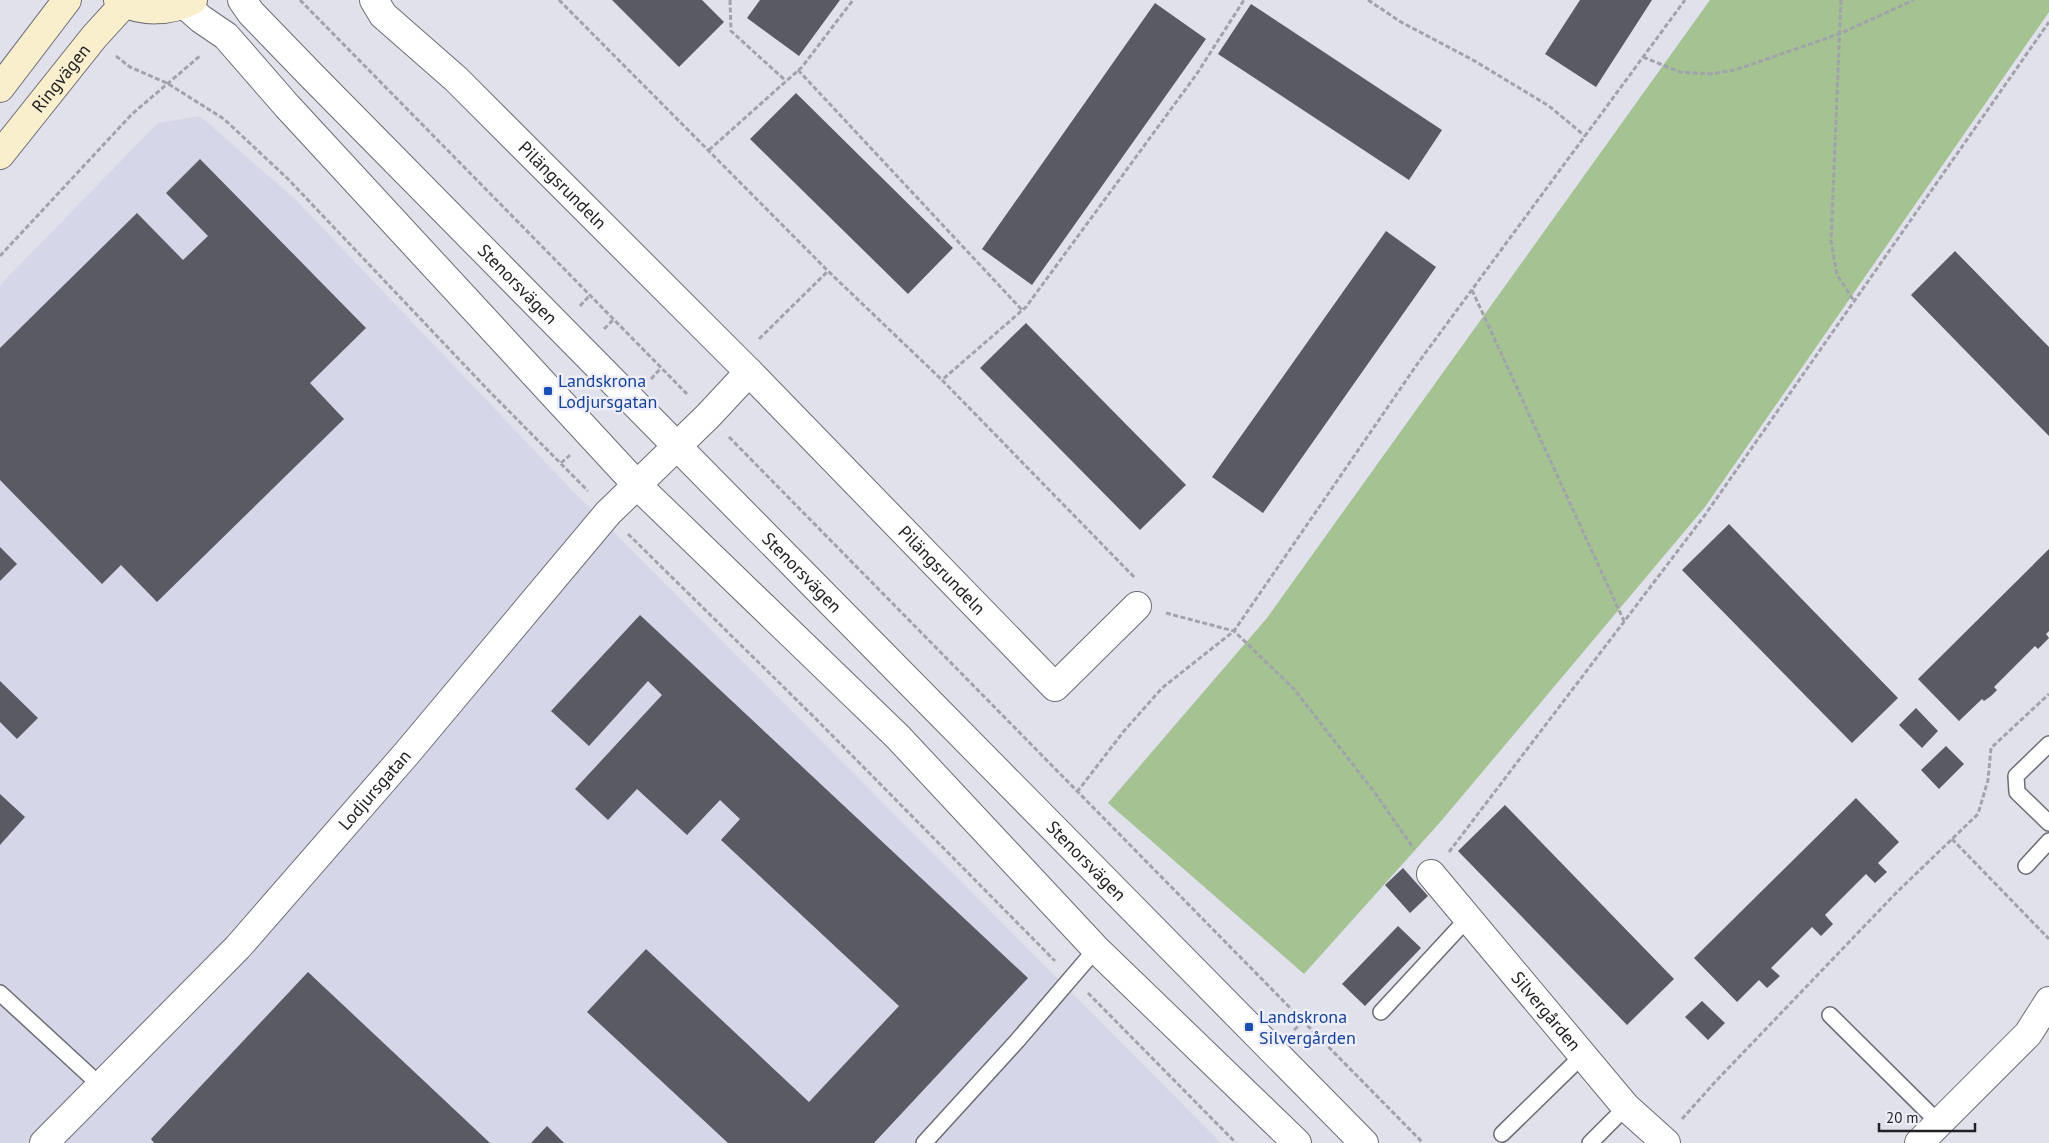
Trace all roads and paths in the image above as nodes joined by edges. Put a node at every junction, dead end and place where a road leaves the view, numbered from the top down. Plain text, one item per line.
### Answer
1 (68, 0) edge
2 (242, 0) edge
3 (300, 0) edge
4 (374, 0) edge
5 (559, 0) edge
6 (730, 0) edge
7 (853, 0) edge
8 (1244, 0) edge
9 (1368, 0) edge
10 (1685, 0) edge
11 (1840, 0) edge
12 (1914, 0) edge
13 (121, 2) edge
14 (189, 2) edge
15 (2049, 22) edge
16 (1839, 34) junction
17 (226, 36) junction
18 (94, 37) junction
19 (1644, 57) junction
20 (798, 70) junction
21 (786, 81) junction
22 (167, 83) junction
23 (0, 88) edge
24 (1585, 136) junction
25 (709, 150) junction
26 (0, 155) edge
27 (0, 256) edge
28 (828, 271) junction
29 (1472, 290) junction
30 (1854, 301) junction
31 (1022, 310) junction
32 (743, 366) junction
33 (942, 380) junction
34 (708, 416) junction
35 (678, 445) junction
36 (637, 486) junction
37 (608, 513) junction
38 (1137, 606) junction
39 (1624, 620) junction
40 (1234, 631) junction
41 (2049, 694) edge
42 (2049, 744) edge
43 (1077, 792) junction
44 (2049, 823) edge
45 (1952, 839) junction
46 (2049, 841) edge
47 (2026, 866) dead end
48 (1432, 874) junction
49 (1468, 918) junction
50 (2049, 939) edge
51 (1096, 949) junction
52 (1071, 976) junction
53 (0, 993) edge
54 (2049, 1001) edge
55 (1381, 1012) dead end
56 (1830, 1015) dead end
57 (1583, 1055) junction
58 (101, 1086) junction
59 (1626, 1107) junction
60 (1939, 1123) junction
61 (1502, 1134) dead end
62 (1664, 1142) edge
63 (44, 1143) edge
64 (924, 1143) edge
65 (1236, 1143) edge
66 (1297, 1143) edge
67 (1364, 1143) edge
68 (1423, 1143) edge
69 (1590, 1143) edge
70 (1919, 1143) edge

1 - 23 main road
2 - 35 street, Stenorsvägen
3 - 34 path
4 - 32 street, Pilängsrundeln
5 - 25 path
6 - 21 path
7 - 20 path
8 - 31 path
9 - 24 path
10 - 19 path
11 - 16 path
12 - 16 path
13 - 14 main road, Ringvägen
13 - 18 main road, Ringvägen
14 - 17 street
15 - 30 path
16 - 19 path
16 - 30 path
17 - 22 path
17 - 36 street
18 - 22 path
18 - 26 main road, Ringvägen
19 - 24 path
20 - 21 path
20 - 31 path
21 - 25 path
22 - 27 path
22 - 37 path
24 - 29 path
25 - 28 path
28 - 32 path
28 - 33 path
29 - 39 path
29 - 40 path
30 - 39 path
31 - 33 path
32 - 34 street
32 - 38 street, Pilängsrundeln
33 - 38 path
34 - 35 street
34 - 43 path
35 - 36 street
35 - 67 street, Stenorsvägen
36 - 37 street, Lodjursgatan
36 - 51 street
37 - 52 path
37 - 58 street, Lodjursgatan
38 - 40 path
39 - 48 path
40 - 43 path
40 - 48 path
41 - 45 path
42 - 44 lane
43 - 68 path
45 - 50 path
45 - 62 path
46 - 47 lane
48 - 49 street, Silvergården
49 - 55 lane
49 - 57 street, Silvergården
51 - 52 lane
51 - 66 street
52 - 64 lane
52 - 65 path
53 - 58 lane
54 - 60 street
56 - 60 lane
57 - 59 street, Silvergården
57 - 61 lane
58 - 63 street, Lodjursgatan
59 - 62 street, Silvergården
59 - 69 lane
60 - 70 street

